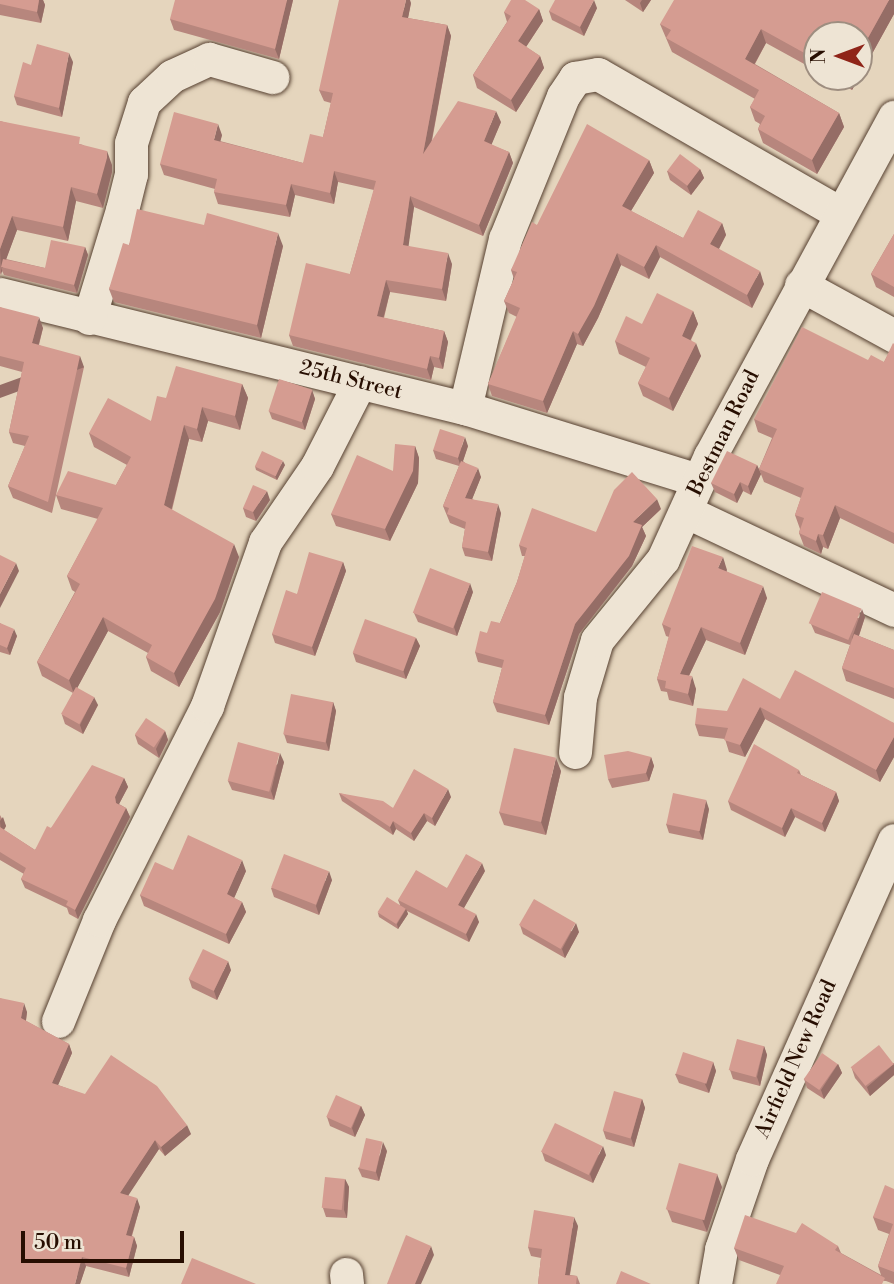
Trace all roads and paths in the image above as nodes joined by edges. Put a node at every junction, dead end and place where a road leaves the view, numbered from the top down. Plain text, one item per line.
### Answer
1 (272, 77) dead end
2 (894, 117) edge
3 (840, 214) junction
4 (800, 285) junction
5 (0, 294) edge
6 (89, 318) junction
7 (894, 336) edge
8 (359, 382) junction
9 (465, 408) junction
10 (698, 480) junction
11 (687, 512) junction
12 (894, 610) edge
13 (575, 752) dead end
14 (894, 840) edge
15 (58, 1021) dead end
16 (715, 1284) edge

1 - 6 street
2 - 3 street, Bestman Road
3 - 4 street, Bestman Road
3 - 9 street
4 - 7 street
4 - 10 street, Bestman Road
5 - 6 street, 25th Street
6 - 8 street, 25th Street
8 - 9 street, 25th Street
8 - 15 street
9 - 10 street, 25th Street
10 - 11 street, Bestman Road
11 - 12 street
11 - 13 street, Bestman Road
14 - 16 street, Airfield New Road

